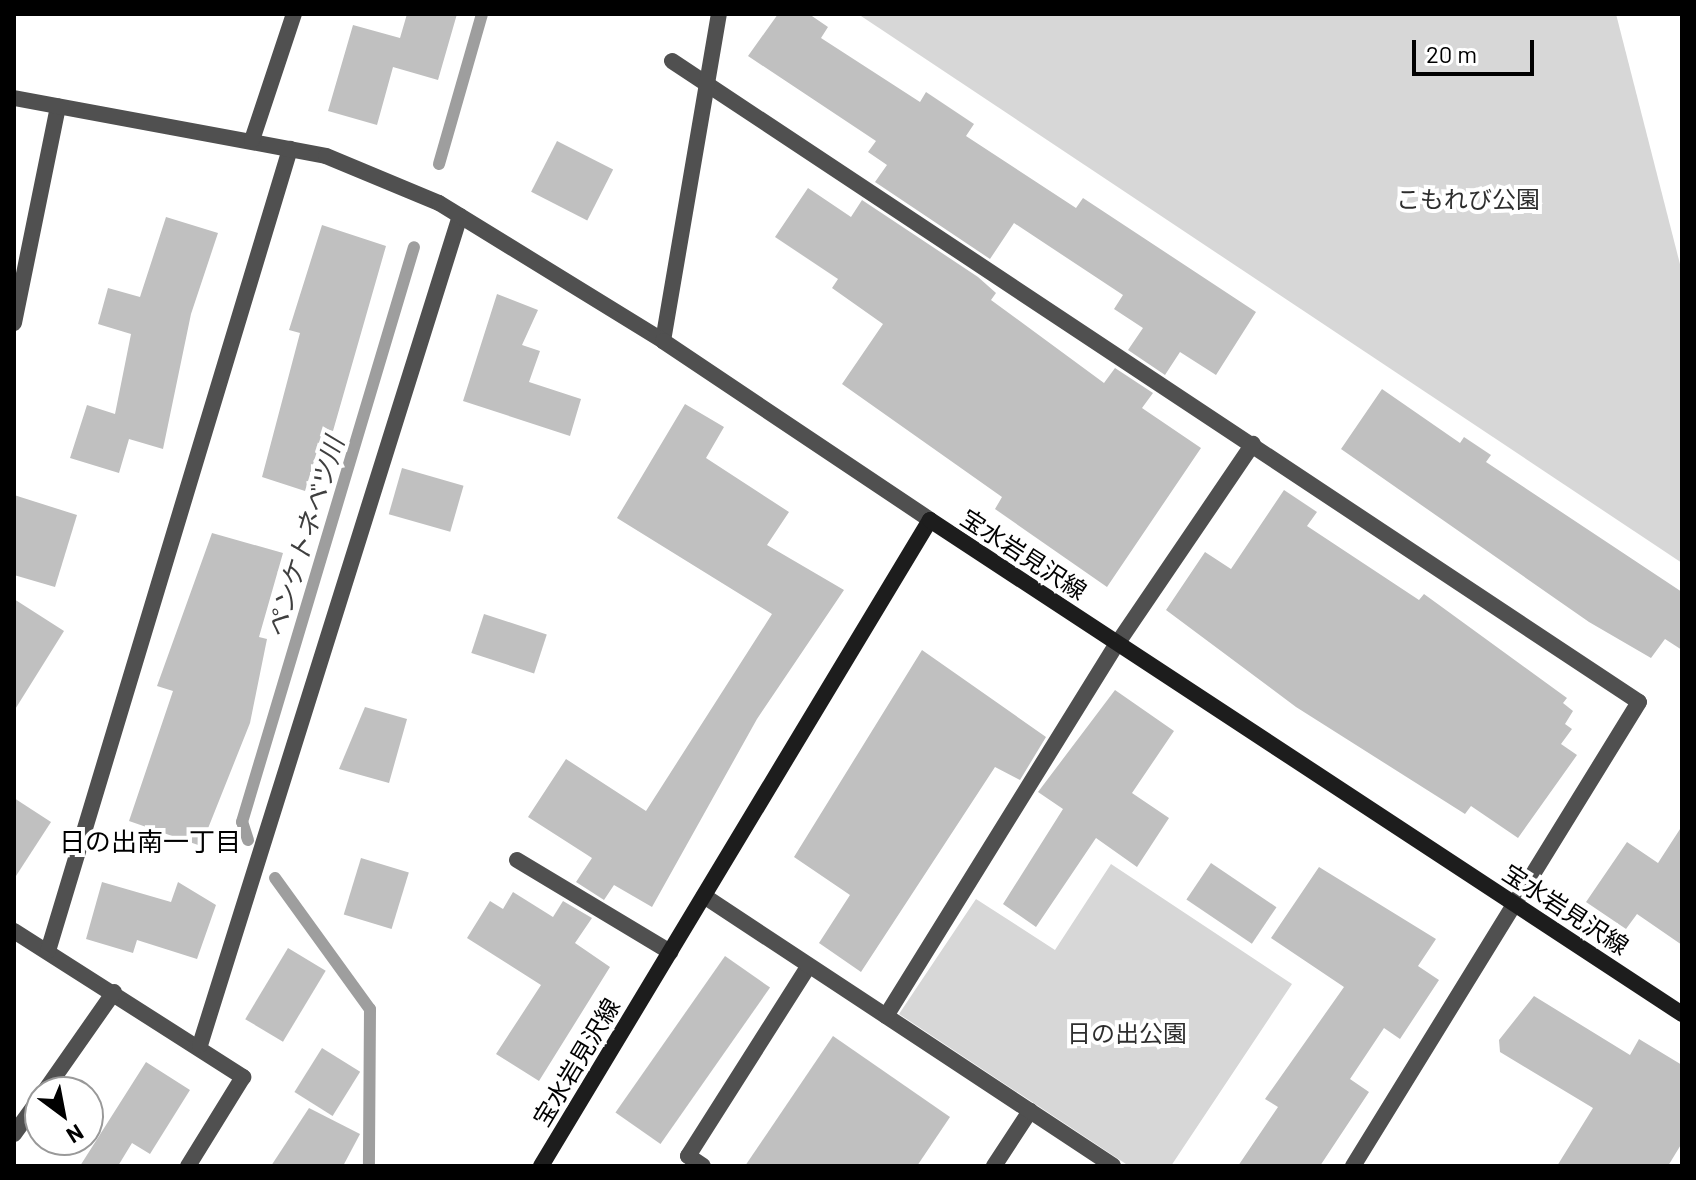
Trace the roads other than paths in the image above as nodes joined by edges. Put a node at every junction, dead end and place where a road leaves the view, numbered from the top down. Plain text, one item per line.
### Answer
1 (294, 14) edge
2 (719, 14) edge
3 (672, 61) dead end
4 (708, 81) junction
5 (14, 98) edge
6 (58, 106) junction
7 (252, 140) junction
8 (290, 149) junction
9 (460, 216) junction
10 (14, 323) edge
11 (663, 341) junction
12 (1253, 444) junction
13 (930, 520) junction
14 (1117, 644) junction
15 (517, 860) dead end
16 (704, 896) junction
17 (1514, 904) junction
18 (14, 931) edge
19 (48, 951) junction
20 (670, 952) junction
21 (808, 967) junction
22 (114, 992) junction
23 (1682, 1014) edge
24 (886, 1016) junction
25 (200, 1045) junction
26 (55, 1076) edge
27 (1030, 1111) junction
28 (188, 1166) edge
29 (541, 1166) edge
30 (703, 1166) edge
31 (994, 1166) edge
32 (1113, 1166) edge
33 (1353, 1166) edge

1 - 7 street
2 - 4 street
3 - 4 street
4 - 11 street
4 - 12 street
5 - 6 street
6 - 7 street
6 - 10 street
7 - 8 street
8 - 9 street
8 - 19 street
9 - 11 street
9 - 25 street
11 - 13 street
12 - 14 street
12 - 17 street
13 - 14 main road, 宝水岩見沢線
13 - 16 main road, 宝水岩見沢線
14 - 17 main road, 宝水岩見沢線
14 - 24 street
15 - 20 street
16 - 20 main road, 宝水岩見沢線
16 - 21 street
17 - 23 main road, 宝水岩見沢線
17 - 33 street
18 - 19 street
19 - 22 street
20 - 29 main road, 宝水岩見沢線
21 - 24 street
21 - 30 street
22 - 25 street
22 - 26 street
24 - 27 street
25 - 28 street
27 - 31 street
27 - 32 street

